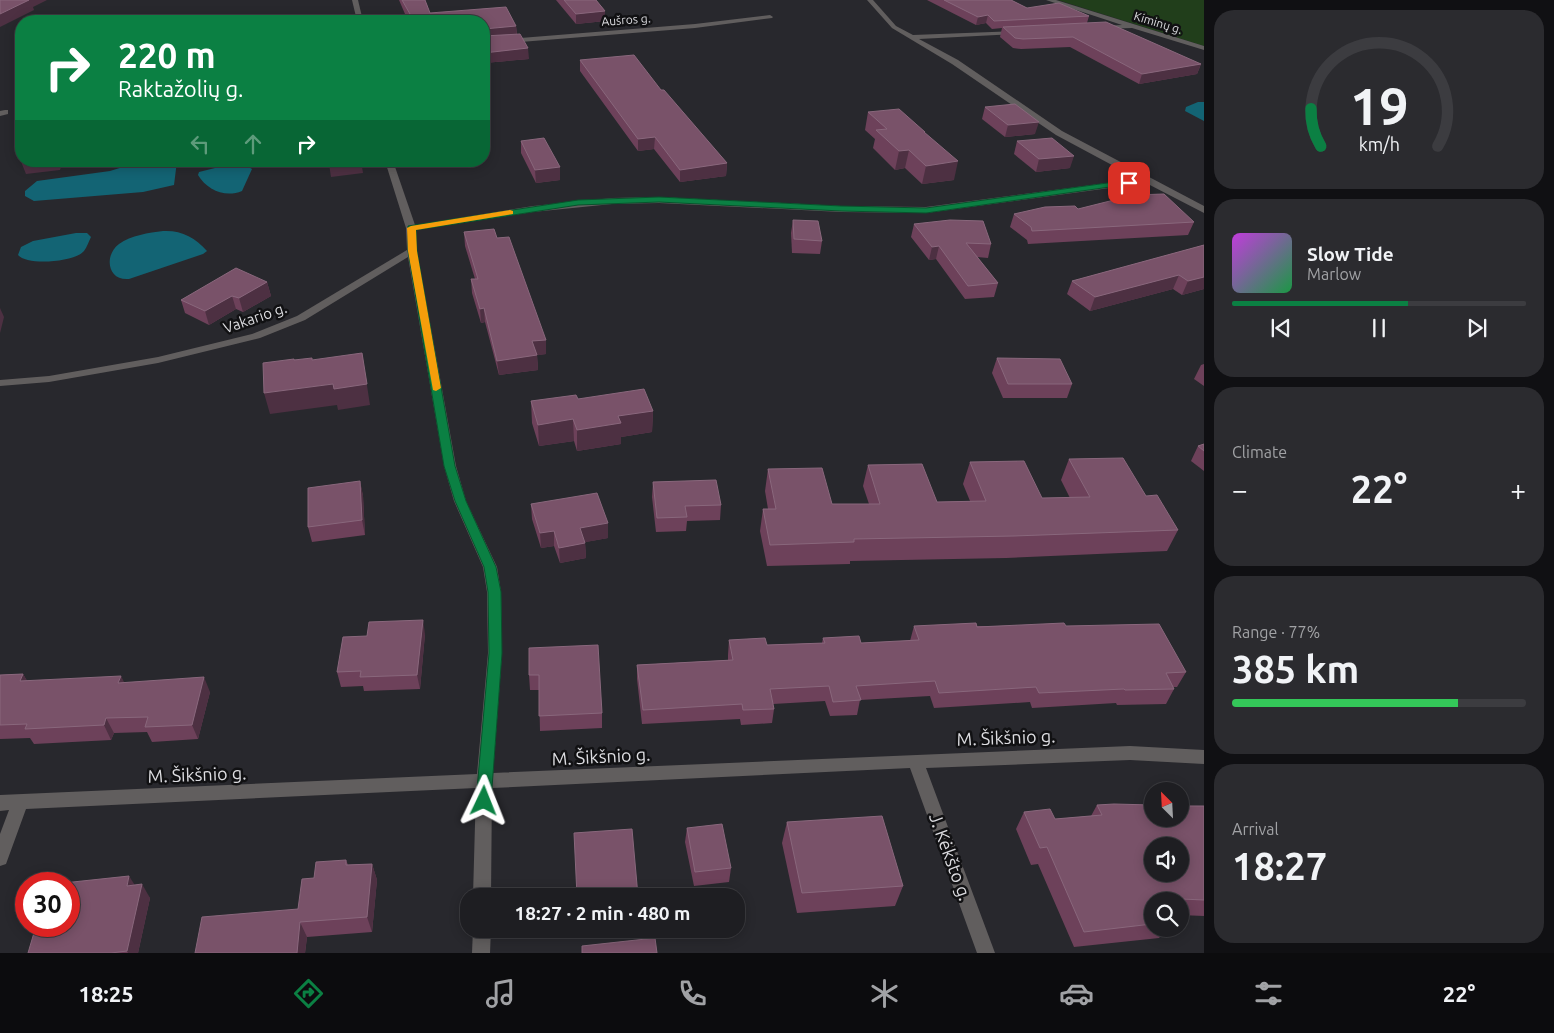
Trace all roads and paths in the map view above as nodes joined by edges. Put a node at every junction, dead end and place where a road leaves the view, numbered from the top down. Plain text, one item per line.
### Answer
1 (355, 0) edge
2 (870, 0) edge
3 (1049, 0) edge
4 (359, 15) edge
5 (770, 17) dead end
6 (1131, 26) junction
7 (1093, 28) edge
8 (1026, 31) edge
9 (911, 37) junction
10 (490, 43) edge
11 (1204, 48) edge
12 (391, 167) edge
13 (1147, 180) junction
14 (1204, 210) edge
15 (411, 228) junction
16 (412, 251) junction
17 (0, 383) edge
18 (1204, 757) edge
19 (915, 761) junction
20 (484, 782) junction
21 (20, 802) junction
22 (0, 803) edge
23 (0, 858) edge
24 (482, 888) edge
25 (482, 938) edge
26 (481, 953) edge
27 (986, 953) edge

1 - 4 street
2 - 9 street
3 - 6 street, Kiminų g.
5 - 10 street, Aušros g.
6 - 7 street
6 - 11 street, Kiminų g.
8 - 9 street
9 - 13 street
12 - 15 street
13 - 14 street
13 - 15 street
15 - 16 street
16 - 17 street, Vakario g.
16 - 20 street
18 - 19 street, M. Šikšnio g.
19 - 20 street, M. Šikšnio g.
19 - 27 street, J. Kėkšto g.
20 - 21 street, M. Šikšnio g.
20 - 24 street
21 - 22 street, M. Šikšnio g.
21 - 23 street
25 - 26 street

